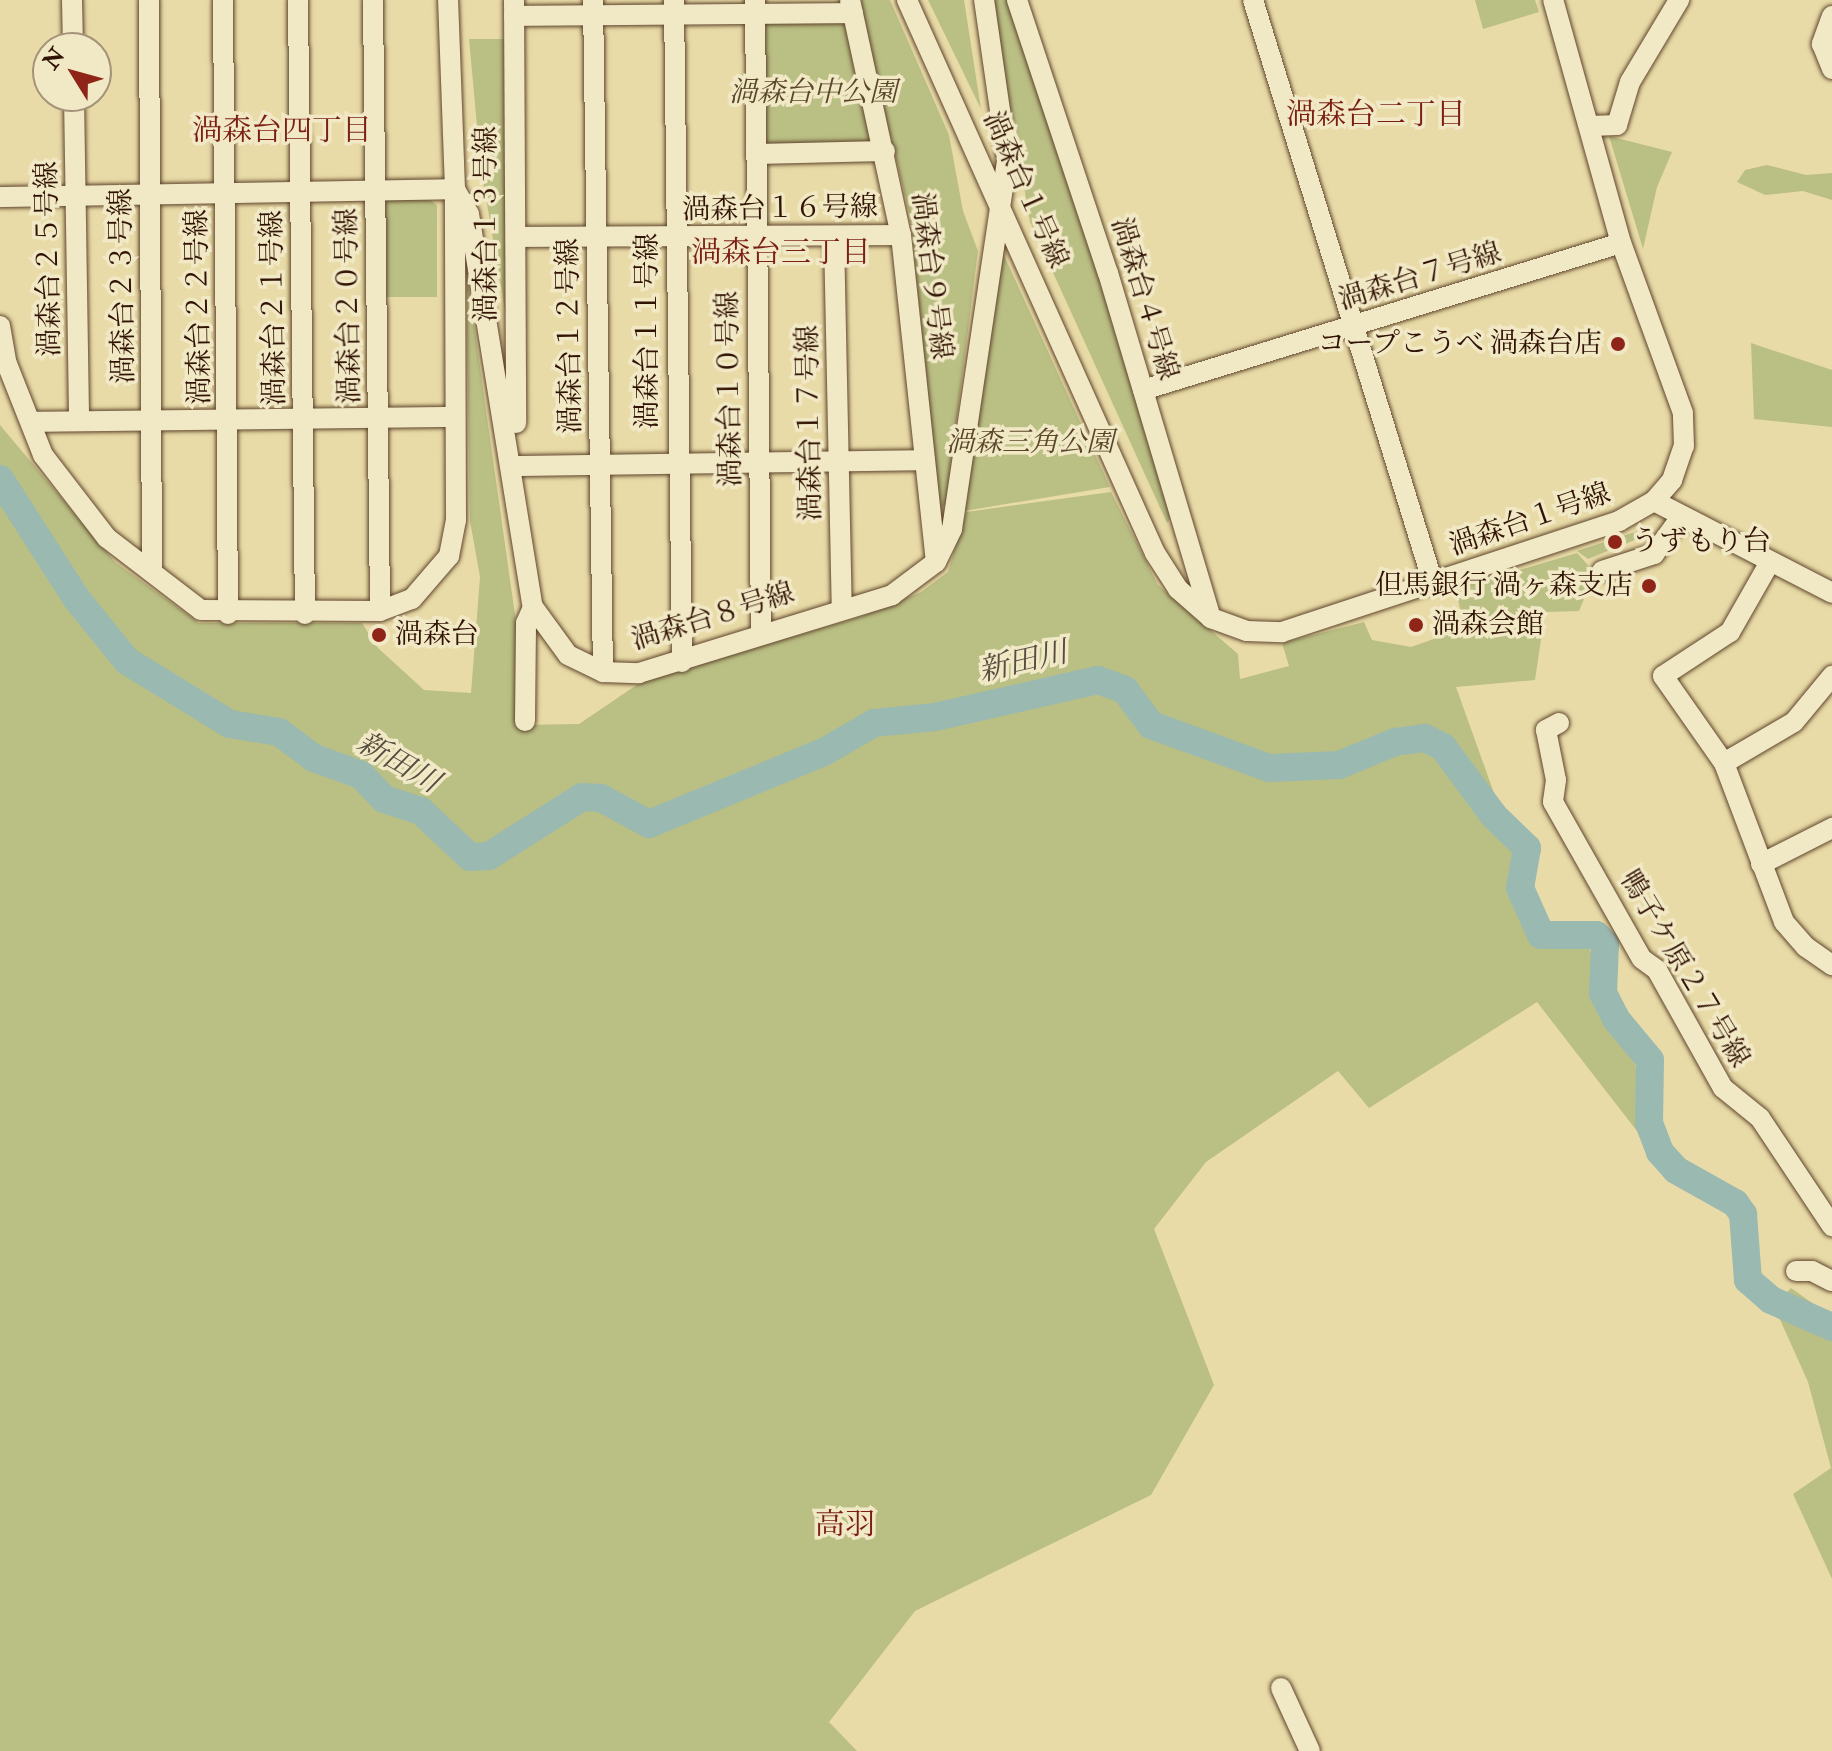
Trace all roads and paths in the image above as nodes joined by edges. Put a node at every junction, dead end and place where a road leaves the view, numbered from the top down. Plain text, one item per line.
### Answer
1 (72, 0) edge
2 (149, 0) edge
3 (223, 0) edge
4 (298, 0) edge
5 (373, 0) edge
6 (448, 0) edge
7 (907, 0) edge
8 (984, 0) edge
9 (1017, 0) edge
10 (1253, 0) edge
11 (1553, 0) edge
12 (1679, 0) edge
13 (674, 6) edge
14 (755, 6) edge
15 (851, 6) edge
16 (593, 7) edge
17 (514, 8) edge
18 (1830, 26) edge
19 (73, 32) edge
20 (1832, 69) edge
21 (74, 112) edge
22 (1590, 126) junction
23 (885, 151) junction
24 (756, 154) junction
25 (455, 189) junction
26 (300, 192) junction
27 (375, 192) junction
28 (225, 193) junction
29 (150, 194) junction
30 (76, 195) junction
31 (0, 197) edge
32 (1001, 201) junction
33 (901, 235) junction
34 (516, 237) junction
35 (597, 237) junction
36 (756, 237) junction
37 (834, 237) junction
38 (677, 239) junction
39 (1621, 243) junction
40 (0, 326) edge
41 (1354, 327) junction
42 (1143, 390) junction
43 (303, 417) junction
44 (455, 417) junction
45 (229, 418) junction
46 (378, 418) junction
47 (153, 419) junction
48 (79, 421) junction
49 (31, 422) junction
50 (512, 456) junction
51 (925, 460) junction
52 (839, 461) junction
53 (759, 462) junction
54 (676, 463) junction
55 (599, 464) junction
56 (1654, 501) junction
57 (1681, 517) junction
58 (936, 562) junction
59 (1770, 562) junction
60 (1602, 571) dead end
61 (152, 572) junction
62 (1433, 583) junction
63 (1832, 593) edge
64 (533, 607) junction
65 (842, 607) junction
66 (380, 611) junction
67 (228, 614) junction
68 (305, 614) junction
69 (1211, 618) junction
70 (761, 633) junction
71 (682, 662) junction
72 (603, 672) junction
73 (1832, 676) edge
74 (525, 721) dead end
75 (1559, 723) dead end
76 (1724, 763) junction
77 (1832, 828) edge
78 (1761, 864) junction
79 (1832, 965) edge
80 (1832, 1226) edge
81 (1796, 1271) dead end
82 (1832, 1281) edge
83 (1281, 1688) dead end
84 (1310, 1751) edge

1 - 19 street
2 - 29 street, 渦森台２３号線
3 - 28 street, 渦森台２２号線
4 - 26 street, 渦森台２１号線
5 - 27 street, 渦森台２０号線
6 - 25 street
7 - 32 street, 渦森台１号線
8 - 32 street, 渦森台８号線
9 - 42 street, 渦森台４号線
10 - 41 street
11 - 22 street, 渦森台１号線
12 - 22 street
13 - 14 street
13 - 16 street
13 - 38 street, 渦森台１１号線
14 - 15 street
14 - 24 street, 渦森台１０号線
15 - 23 street, 渦森台９号線
16 - 17 street
16 - 35 street, 渦森台１２号線
17 - 34 street, 渦森台１３号線
18 - 20 street
21 - 30 street, 渦森台２５号線
22 - 39 street, 渦森台１号線
23 - 24 street
23 - 33 street, 渦森台９号線
24 - 36 street, 渦森台１０号線
25 - 27 street
25 - 44 street
25 - 50 street, 渦森台８号線
26 - 27 street
26 - 28 street
26 - 43 street, 渦森台２１号線
27 - 46 street, 渦森台２０号線
28 - 29 street
28 - 45 street, 渦森台２２号線
29 - 30 street
29 - 47 street, 渦森台２３号線
30 - 31 street
30 - 48 street, 渦森台２５号線
32 - 58 street, 渦森台８号線
32 - 69 street, 渦森台１号線
33 - 37 street, 渦森台１６号線
33 - 51 street, 渦森台９号線
34 - 35 street, 渦森台１６号線
34 - 50 street, 渦森台１３号線
35 - 38 street, 渦森台１６号線
35 - 55 street, 渦森台１２号線
36 - 37 street, 渦森台１６号線
36 - 38 street, 渦森台１６号線
36 - 53 street, 渦森台１０号線
37 - 52 street, 渦森台１７号線
38 - 54 street, 渦森台１１号線
39 - 41 street, 渦森台７号線
39 - 56 street, 渦森台１号線
40 - 49 street
41 - 42 street, 渦森台７号線
41 - 62 street
42 - 69 street, 渦森台４号線
43 - 45 street
43 - 46 street
43 - 68 street, 渦森台２１号線
44 - 46 street
44 - 66 street
45 - 47 street
45 - 67 street, 渦森台２２号線
46 - 66 street, 渦森台２０号線
47 - 48 street
47 - 61 street, 渦森台２３号線
48 - 49 street
49 - 61 street
50 - 55 street
50 - 64 street, 渦森台８号線
51 - 52 street
51 - 58 street, 渦森台９号線
52 - 53 street
52 - 65 street, 渦森台１７号線
53 - 54 street
53 - 70 street, 渦森台１０号線
54 - 55 street
54 - 71 street, 渦森台１１号線
55 - 72 street, 渦森台１２号線
56 - 57 street
56 - 62 street, 渦森台１号線
57 - 59 street
57 - 60 street
58 - 65 street, 渦森台８号線
59 - 63 street
59 - 76 street
61 - 67 street
62 - 69 street, 渦森台１号線
64 - 72 street, 渦森台８号線
64 - 74 street
65 - 70 street, 渦森台８号線
66 - 68 street
67 - 68 street
70 - 71 street, 渦森台８号線
71 - 72 street, 渦森台８号線
73 - 76 street
75 - 80 street, 鴨子ケ原２７号線
76 - 78 street
77 - 78 street
78 - 79 street
81 - 82 street
83 - 84 street

